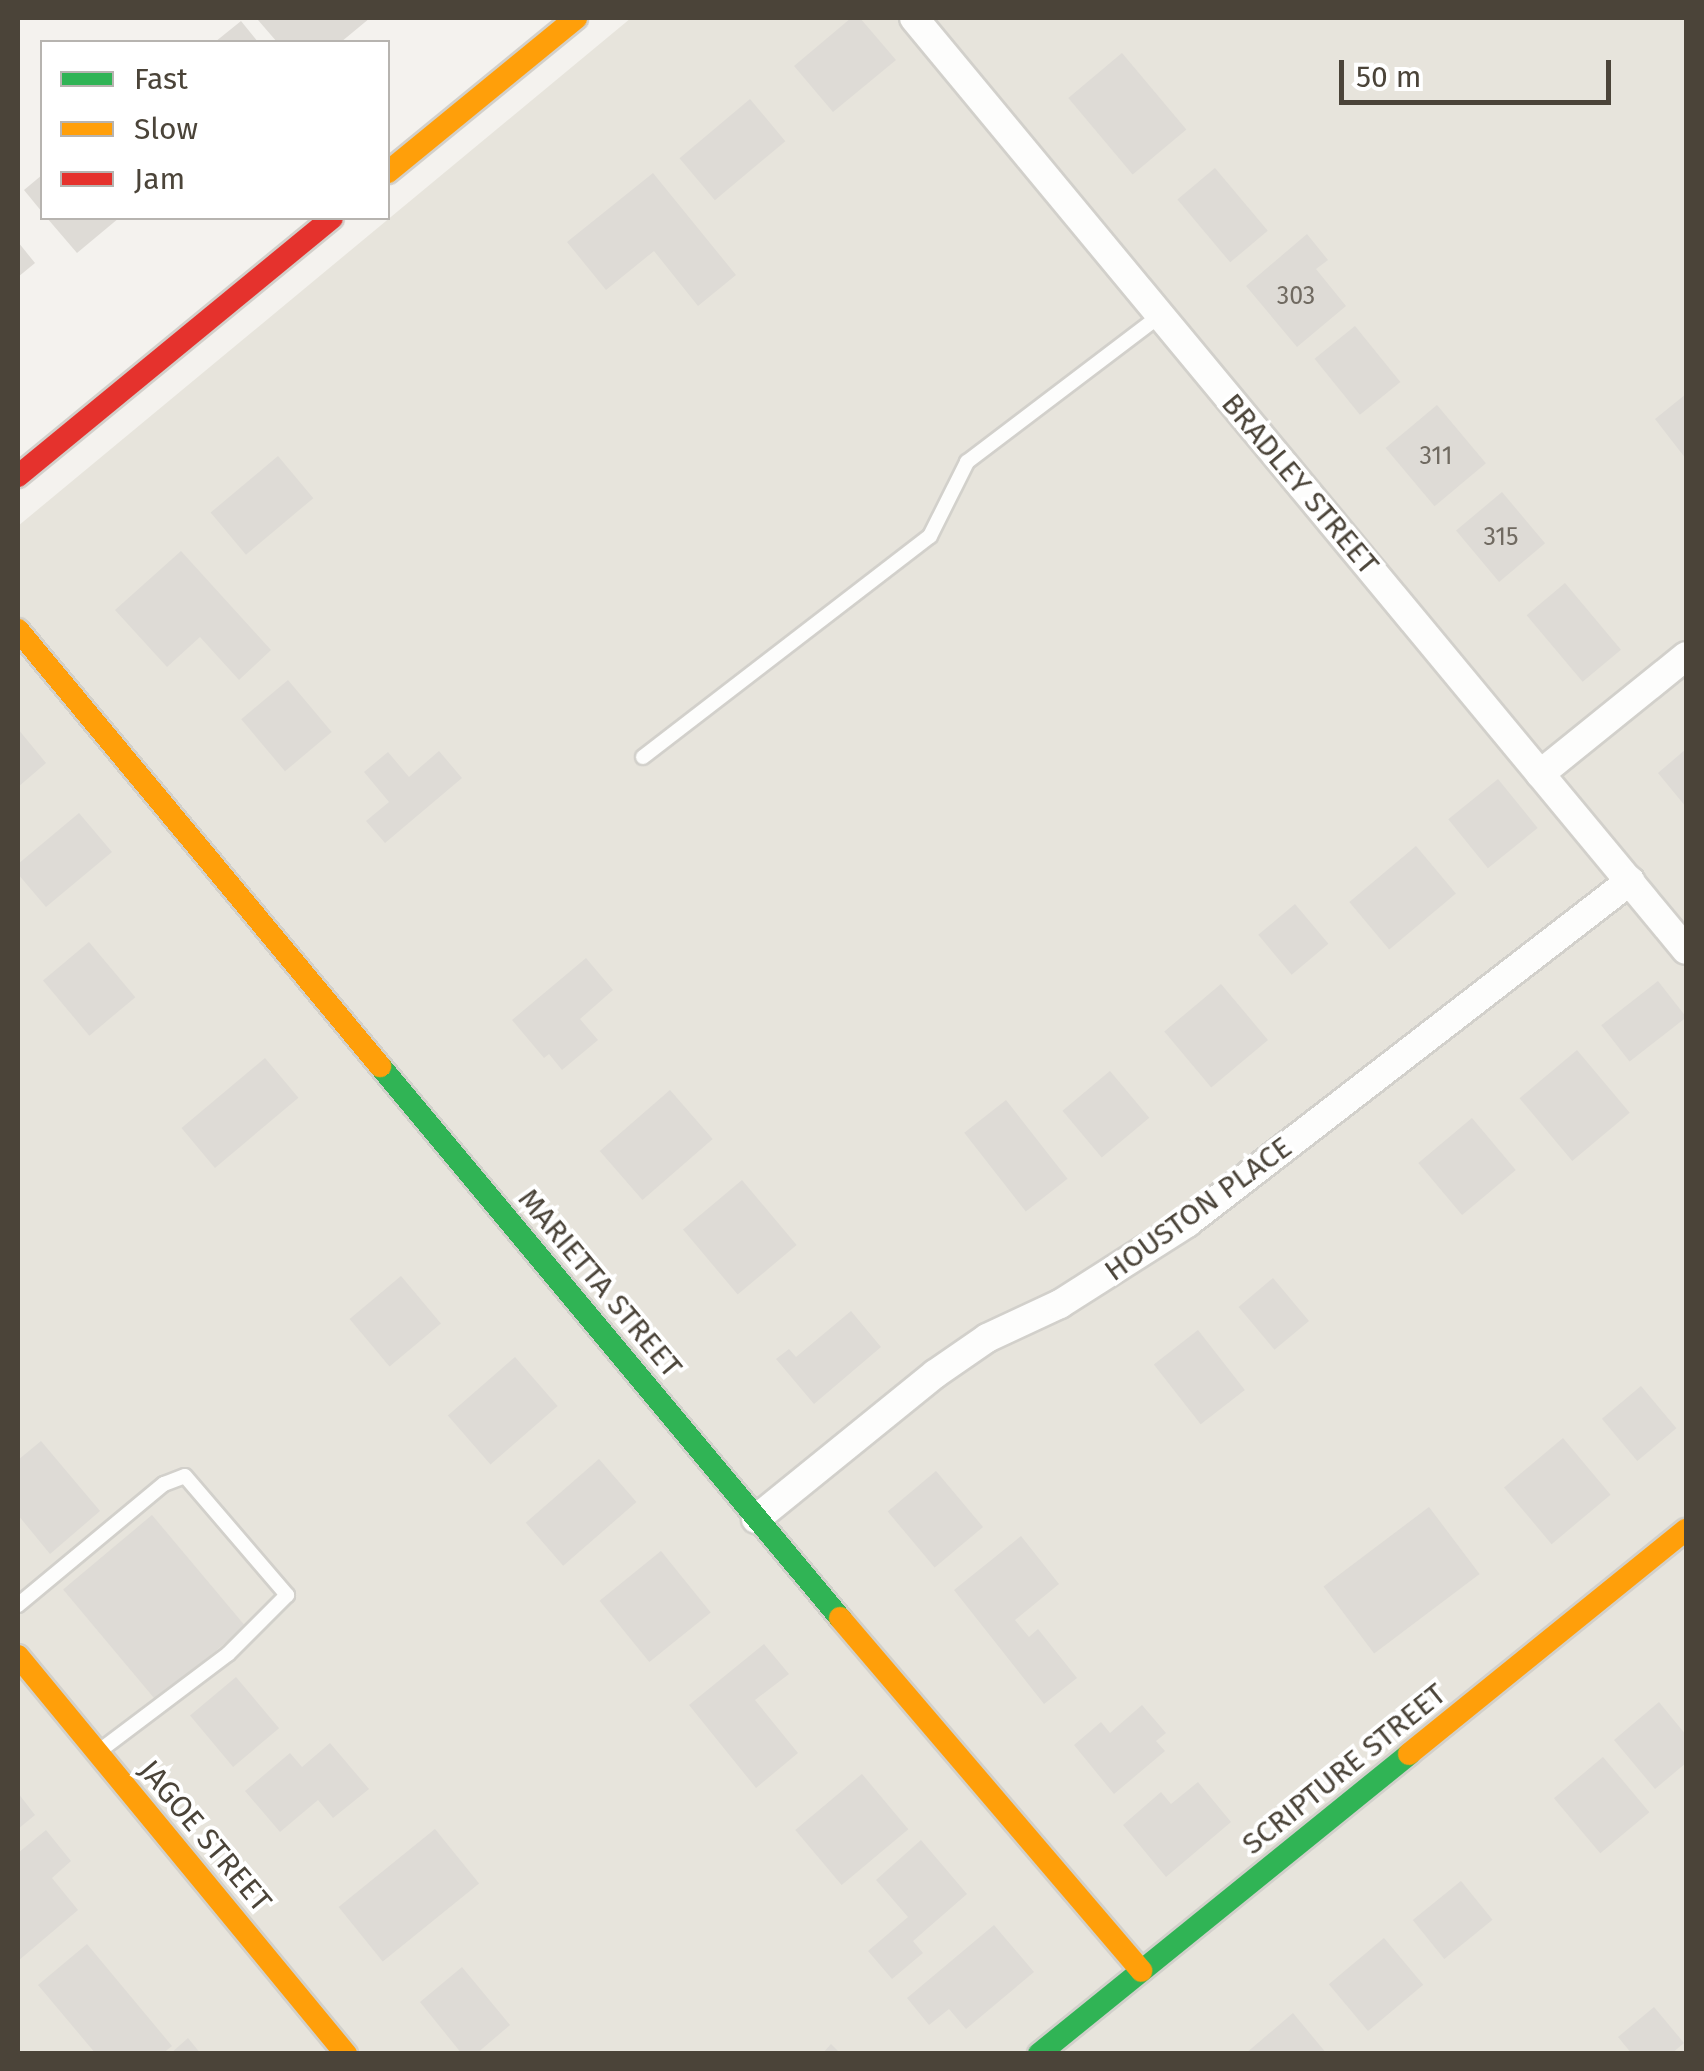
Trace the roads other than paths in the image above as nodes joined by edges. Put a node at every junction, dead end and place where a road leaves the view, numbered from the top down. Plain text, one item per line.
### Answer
1 (576, 18) edge
2 (914, 18) edge
3 (390, 170) edge
4 (330, 220) edge
5 (1160, 315) junction
6 (18, 476) edge
7 (18, 630) edge
8 (1686, 656) edge
9 (643, 757) dead end
10 (1540, 774) junction
11 (1630, 881) junction
12 (1686, 950) edge
13 (756, 1519) junction
14 (1686, 1530) edge
15 (18, 1605) edge
16 (18, 1656) edge
17 (97, 1752) junction
18 (1141, 1971) junction
19 (346, 2054) edge
20 (1039, 2054) edge

1 - 3 street
2 - 5 street, BRADLEY STREET
4 - 6 street
5 - 9 lane
5 - 10 street, BRADLEY STREET
7 - 13 street, MARIETTA STREET
8 - 10 street
10 - 11 street, BRADLEY STREET
11 - 12 street, BRADLEY STREET
11 - 13 street, HOUSTON PLACE
13 - 18 street, MARIETTA STREET
14 - 18 street, SCRIPTURE STREET
15 - 17 lane
16 - 17 street, JAGOE STREET
17 - 19 street, JAGOE STREET
18 - 20 street, SCRIPTURE STREET

